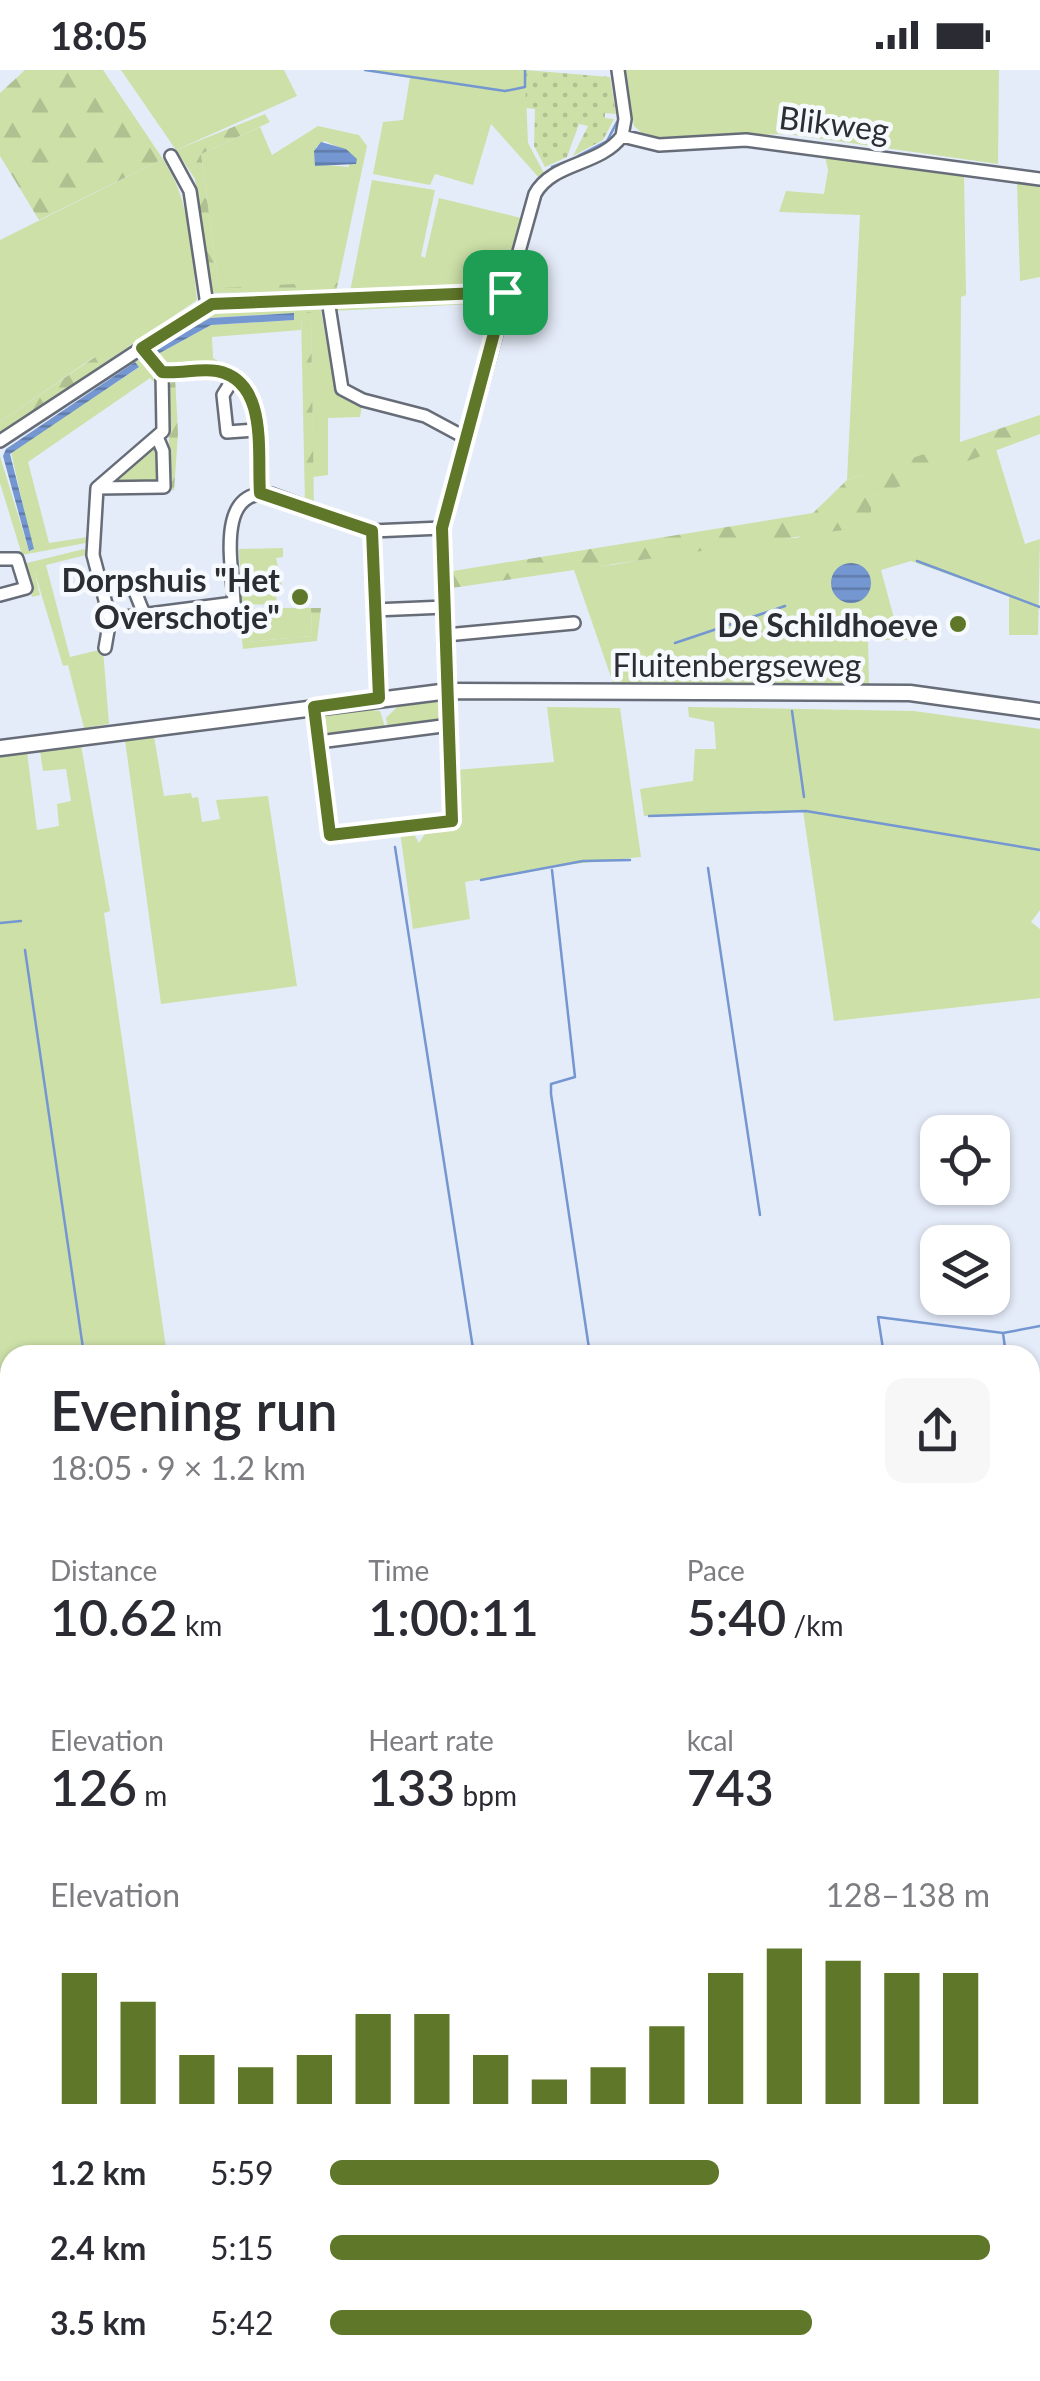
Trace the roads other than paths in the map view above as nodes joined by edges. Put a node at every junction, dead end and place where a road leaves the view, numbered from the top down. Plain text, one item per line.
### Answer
1 (618, 70) edge
2 (622, 136) junction
3 (171, 156) dead end
4 (1040, 179) edge
5 (505, 292) junction
6 (328, 300) junction
7 (206, 305) junction
8 (142, 348) junction
9 (162, 372) junction
10 (233, 379) junction
11 (256, 430) junction
12 (466, 438) junction
13 (158, 439) junction
14 (0, 441) edge
15 (96, 488) junction
16 (260, 493) junction
17 (442, 528) junction
18 (372, 531) junction
19 (0, 559) edge
20 (102, 586) junction
21 (0, 595) edge
22 (445, 607) junction
23 (374, 610) junction
24 (144, 614) junction
25 (110, 618) junction
26 (574, 624) dead end
27 (446, 635) junction
28 (105, 648) dead end
29 (449, 691) junction
30 (379, 698) junction
31 (314, 707) junction
32 (1040, 711) edge
33 (450, 726) junction
34 (318, 742) junction
35 (0, 748) edge

1 - 2 street
2 - 4 street, Blikweg
2 - 5 street
3 - 7 street
5 - 6 street
5 - 12 street
6 - 7 street
6 - 12 street
7 - 8 street
8 - 9 street
8 - 14 street
9 - 10 street
9 - 13 street
10 - 11 street
10 - 11 street
11 - 16 street
12 - 17 street
13 - 15 street
13 - 15 street
15 - 20 street
16 - 18 street
16 - 24 street
17 - 18 street
17 - 22 street
18 - 23 street
19 - 21 street
20 - 24 street
20 - 25 street
22 - 23 street
22 - 27 street
23 - 30 street
24 - 25 street
25 - 28 street
26 - 27 street
27 - 29 street
29 - 30 street, Fluitenbergseweg
29 - 32 street, Fluitenbergseweg
29 - 33 street
30 - 31 street, Fluitenbergseweg
31 - 34 street
31 - 35 street, Fluitenbergseweg
33 - 34 street
33 - 34 street

